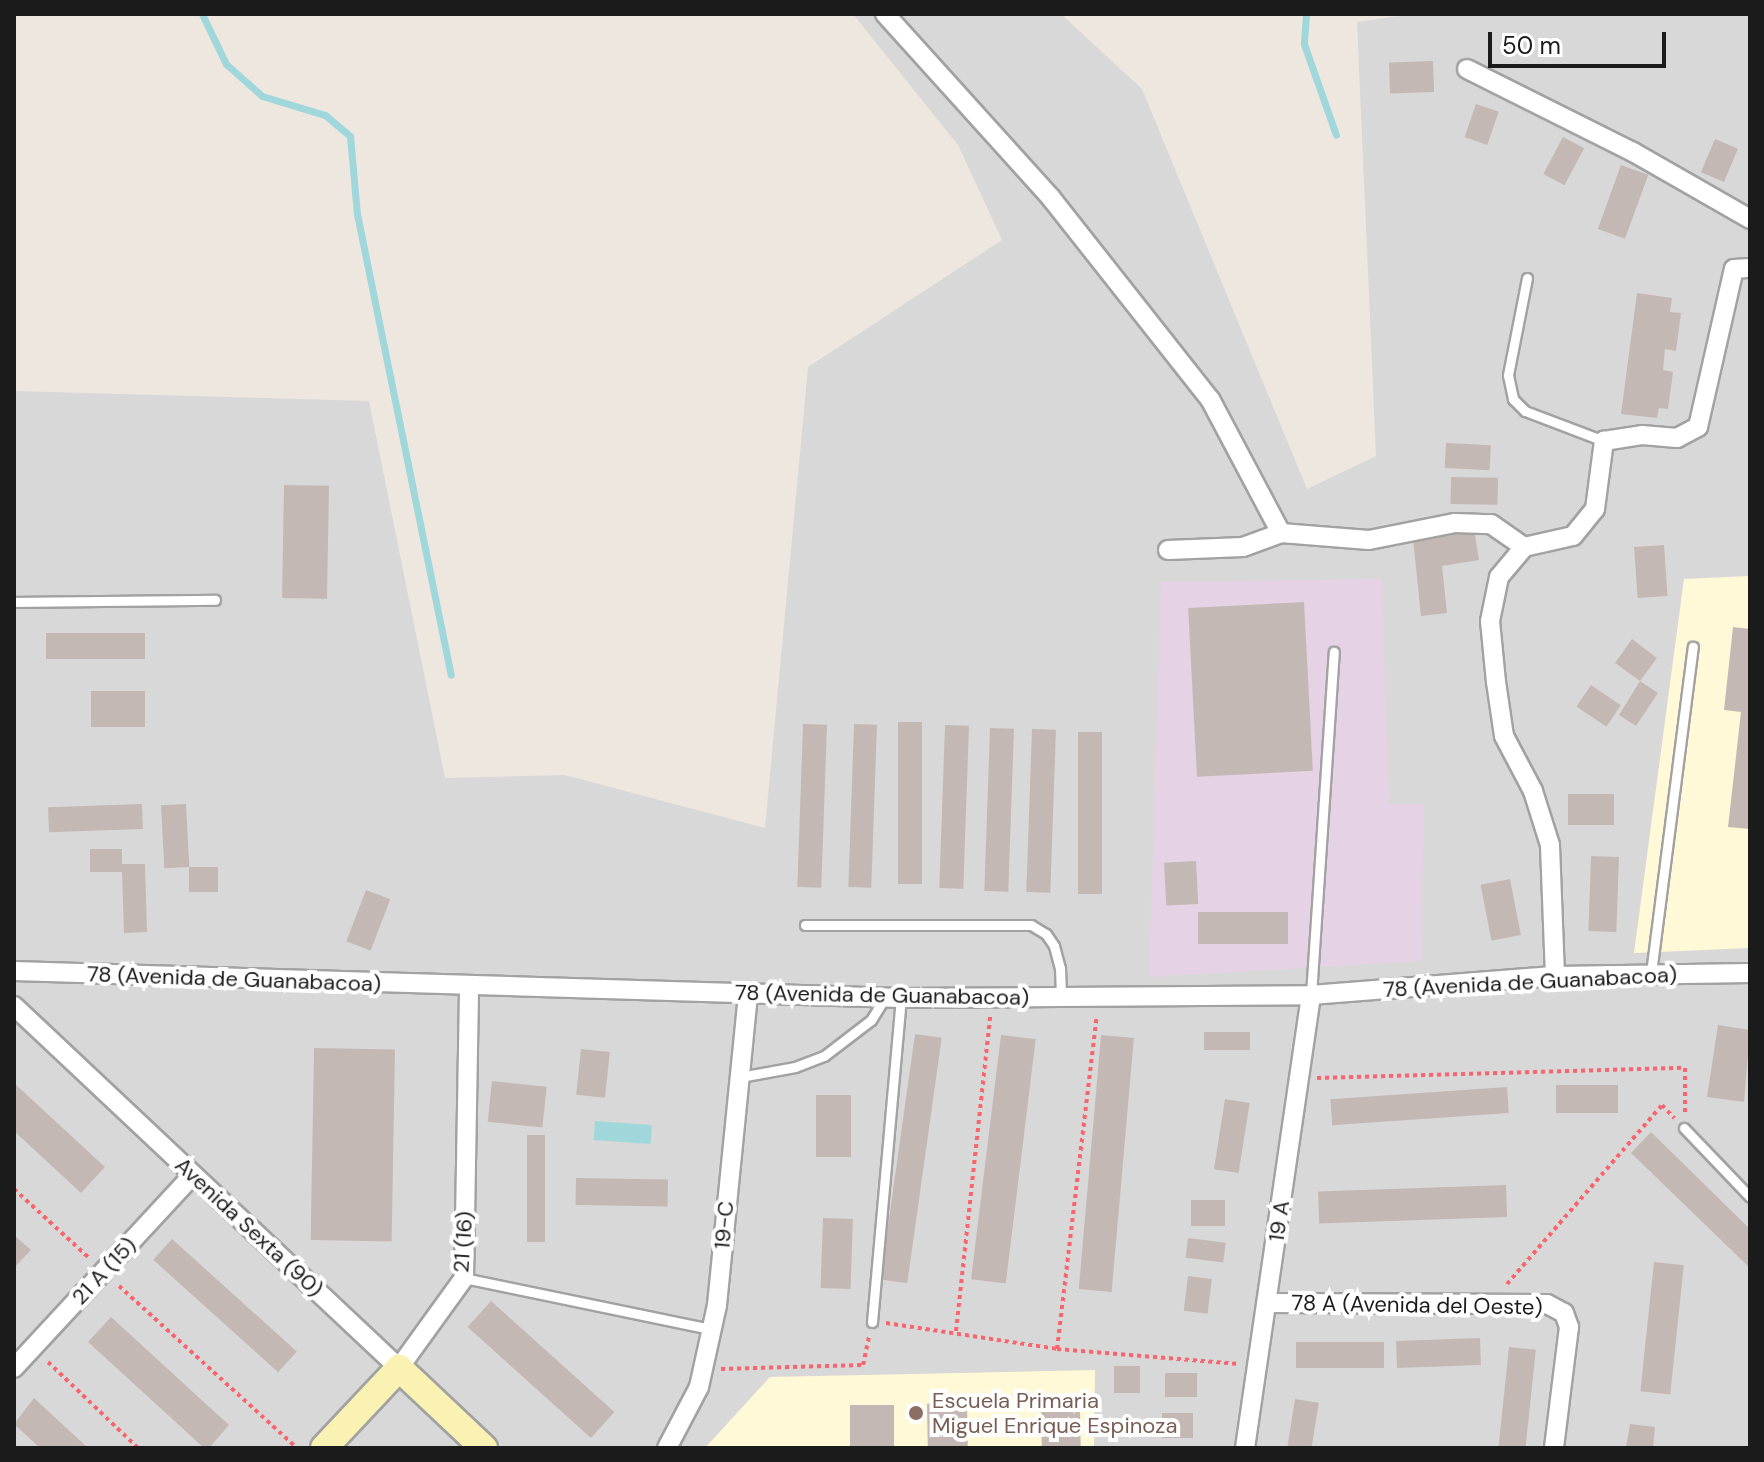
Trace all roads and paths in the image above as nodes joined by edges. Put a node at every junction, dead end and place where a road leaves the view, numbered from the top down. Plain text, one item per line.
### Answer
1 (885, 14) edge
2 (1467, 69) dead end
3 (1750, 219) edge
4 (1750, 268) edge
5 (1527, 278) dead end
6 (1604, 441) junction
7 (1281, 533) junction
8 (1524, 547) junction
9 (1168, 550) dead end
10 (215, 600) dead end
11 (14, 602) edge
12 (1693, 647) dead end
13 (1334, 652) dead end
14 (805, 925) dead end
15 (14, 971) edge
16 (1651, 973) junction
17 (1750, 973) edge
18 (1555, 976) junction
19 (469, 987) junction
20 (748, 993) junction
21 (1099, 994) junction
22 (1311, 995) junction
23 (992, 997) junction
24 (1061, 997) junction
25 (893, 998) junction
26 (14, 1006) edge
27 (738, 1077) junction
28 (1299, 1078) junction
29 (1684, 1128) junction
30 (193, 1175) junction
31 (14, 1189) edge
32 (1750, 1197) edge
33 (103, 1272) junction
34 (464, 1278) junction
35 (1491, 1302) junction
36 (1267, 1303) junction
37 (872, 1322) junction
38 (712, 1330) junction
39 (956, 1331) junction
40 (33, 1347) junction
41 (1057, 1349) junction
42 (1257, 1366) junction
43 (14, 1368) edge
44 (399, 1368) junction
45 (703, 1369) junction
46 (138, 1448) edge
47 (297, 1448) edge
48 (324, 1448) edge
49 (484, 1448) edge
50 (667, 1448) edge
51 (1245, 1448) edge
52 (1554, 1448) edge

1 - 7 street
2 - 3 street
4 - 6 street
5 - 6 lane
6 - 8 street
7 - 8 street
7 - 9 street
8 - 18 street
10 - 11 lane
12 - 16 lane
13 - 22 lane
14 - 24 lane
15 - 19 street, 78 (Avenida de Guanabacoa)
16 - 17 street, 78 (Avenida de Guanabacoa)
16 - 18 street, 78 (Avenida de Guanabacoa)
18 - 22 street, 78 (Avenida de Guanabacoa)
19 - 20 street, 78 (Avenida de Guanabacoa)
19 - 34 street, 21 (16)
20 - 25 street, 78 (Avenida de Guanabacoa)
20 - 27 street, 19-C
21 - 22 street, 78 (Avenida de Guanabacoa)
21 - 24 street, 78 (Avenida de Guanabacoa)
21 - 41 path
22 - 28 street, 19 A
23 - 24 street, 78 (Avenida de Guanabacoa)
23 - 25 street, 78 (Avenida de Guanabacoa)
23 - 39 path
25 - 27 lane
25 - 37 lane
26 - 30 street, Avenida Sexta (90)
27 - 38 street, 19-C
28 - 29 path
28 - 36 street, 19 A
29 - 32 lane
29 - 35 path
30 - 33 street, 21 A (15)
30 - 44 street, Avenida Sexta (90)
31 - 33 path
33 - 40 street, 21 A (15)
33 - 47 path
34 - 38 lane
34 - 44 street, 21 (16)
35 - 36 street, 78 A (Avenida del Oeste)
35 - 52 street, 78 A (Avenida del Oeste)
36 - 42 street, 19 A
37 - 39 path
37 - 45 path
38 - 45 street, 19-C
39 - 41 path
40 - 43 street, 21 A (15)
40 - 46 path
41 - 42 path
42 - 51 street, 19 A
44 - 48 street, 21 (16)
44 - 49 street, Avenida Sexta (90)
45 - 50 street, 19-C

